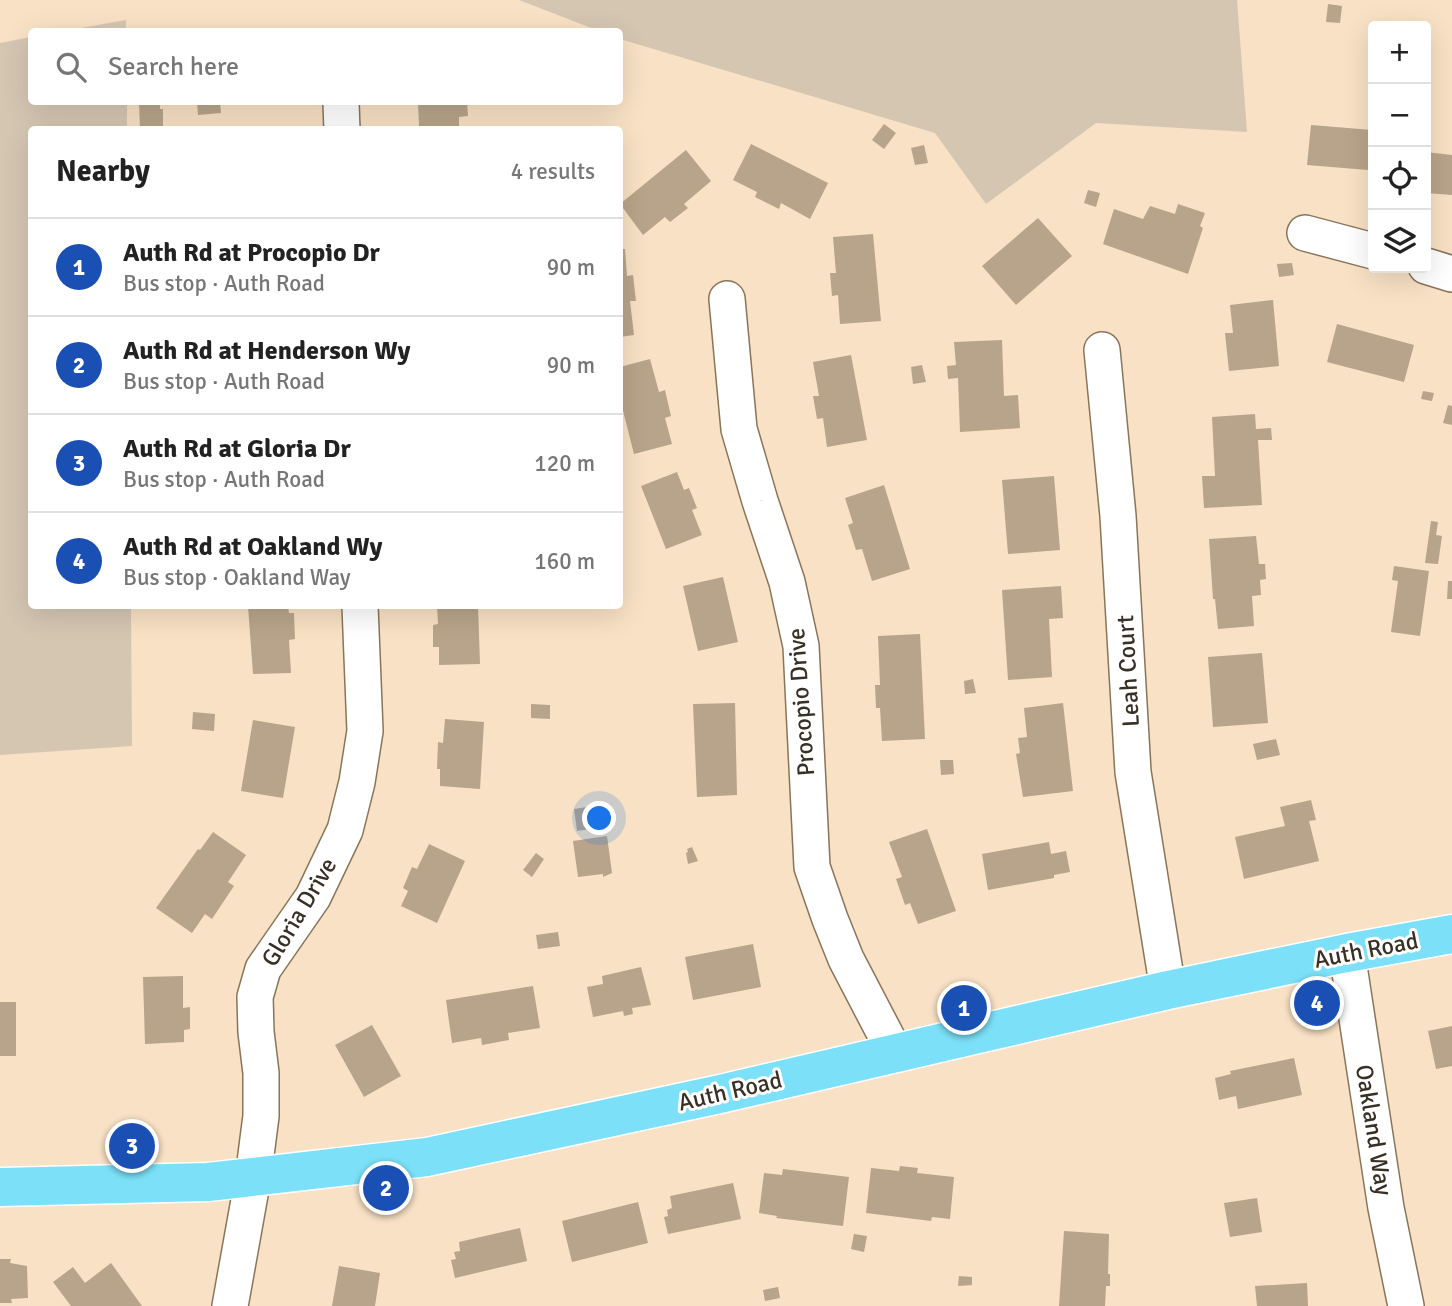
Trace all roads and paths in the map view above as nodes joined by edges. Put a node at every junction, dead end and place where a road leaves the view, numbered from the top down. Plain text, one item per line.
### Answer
1 (1305, 233) dead end
2 (1368, 250) edge
3 (1431, 268) edge
4 (1452, 274) edge
5 (727, 299) dead end
6 (1102, 351) dead end
7 (360, 609) edge
8 (1452, 934) edge
9 (1347, 953) junction
10 (1168, 990) junction
11 (895, 1053) junction
12 (253, 1178) junction
13 (0, 1187) edge
14 (230, 1306) edge
15 (1406, 1306) edge

1 - 2 street
3 - 4 street
5 - 11 street, Procopio Drive
6 - 10 street, Leah Court
7 - 12 street, Gloria Drive
8 - 9 main road, Auth Road
9 - 10 main road, Auth Road
9 - 15 street, Oakland Way
10 - 11 main road, Auth Road
11 - 12 main road, Auth Road
12 - 13 main road, Auth Road
12 - 14 street, Gloria Drive

